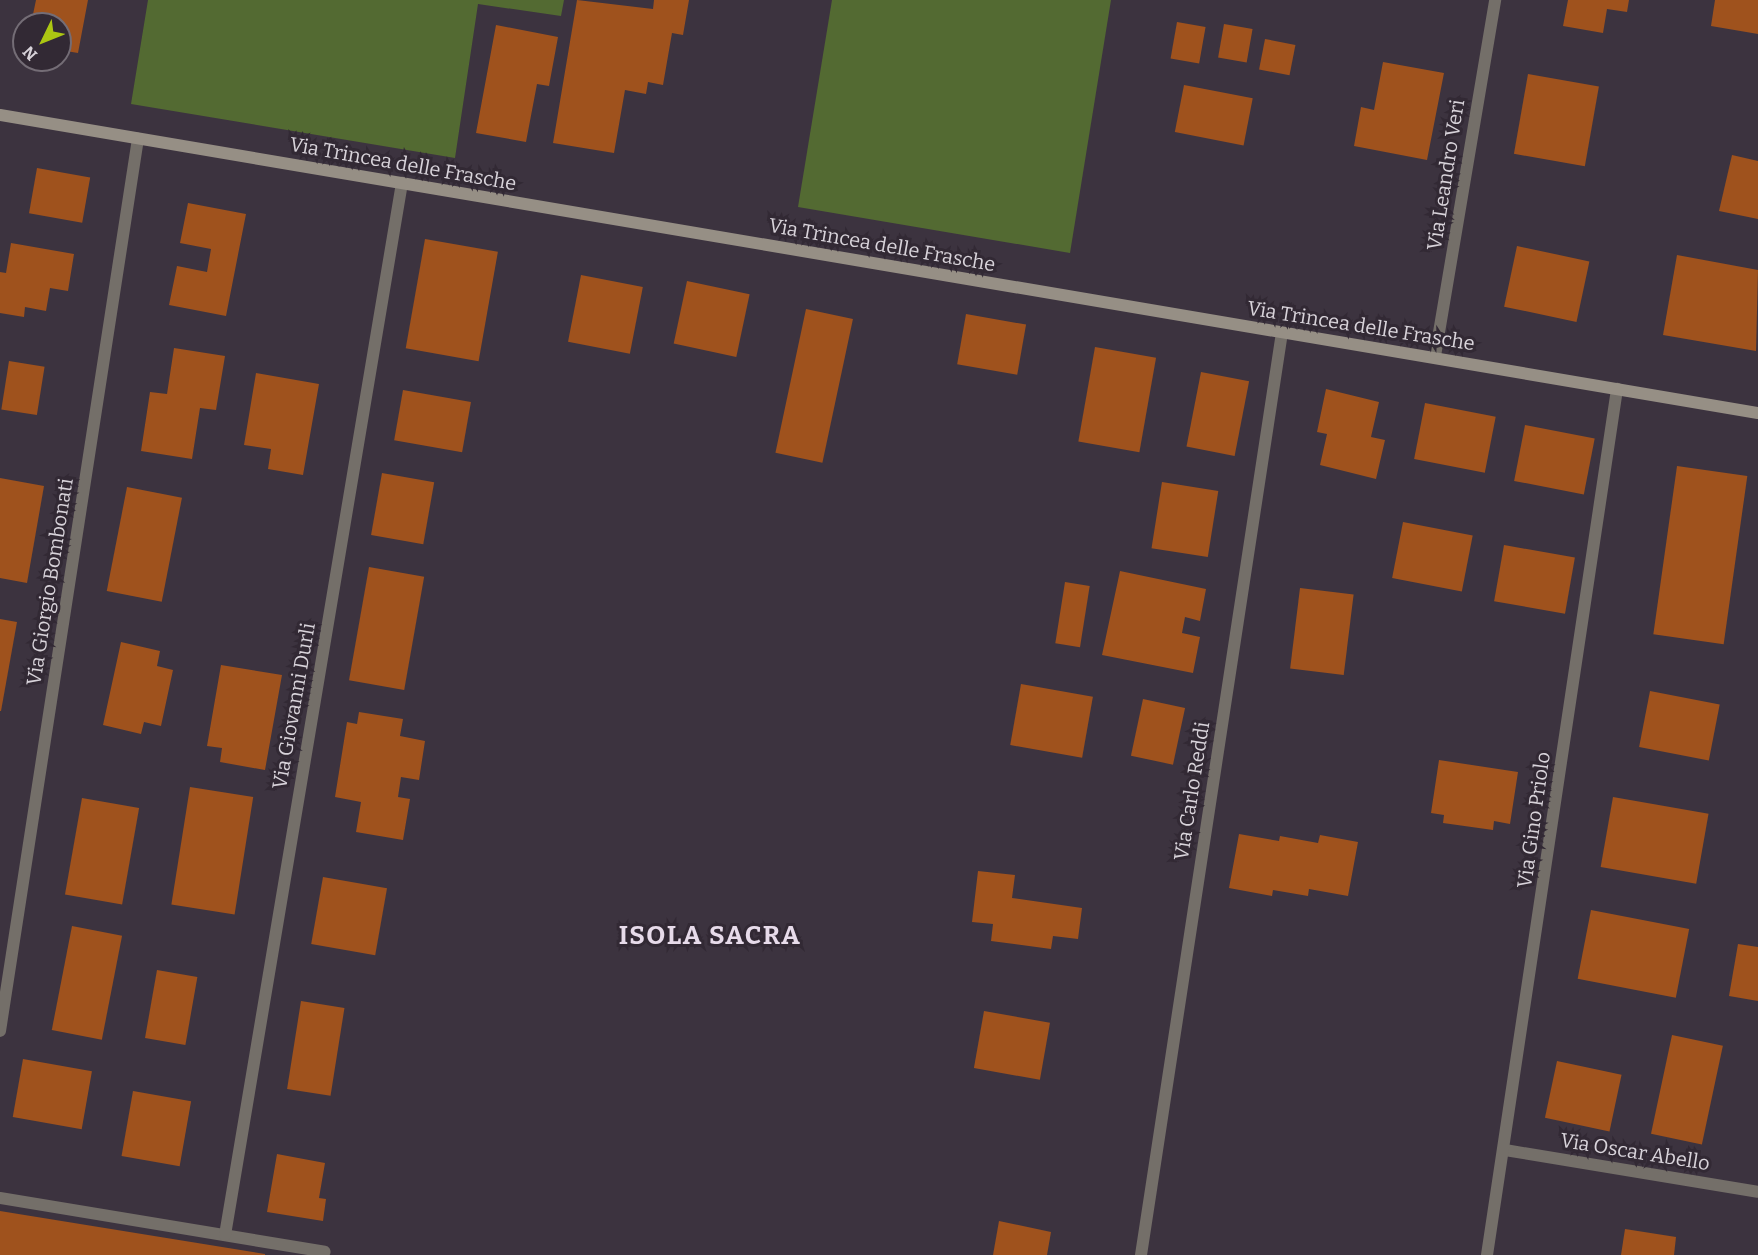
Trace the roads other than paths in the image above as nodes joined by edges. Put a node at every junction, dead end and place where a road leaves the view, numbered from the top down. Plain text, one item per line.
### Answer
1 (1495, 0) edge
2 (0, 115) edge
3 (138, 139) junction
4 (402, 183) junction
5 (1282, 333) junction
6 (1435, 356) junction
7 (1617, 389) junction
8 (1758, 413) edge
9 (0, 1031) edge
10 (1505, 1150) junction
11 (1758, 1192) edge
12 (0, 1198) edge
13 (225, 1235) junction
14 (325, 1252) dead end
15 (1141, 1255) edge
16 (1487, 1255) edge

1 - 6 street, Via Leandro Veri
2 - 3 street, Via Trincea delle Frasche
3 - 4 street, Via Trincea delle Frasche
3 - 9 street, Via Giorgio Bombonati
4 - 5 street, Via Trincea delle Frasche
4 - 13 street, Via Giovanni Durli
5 - 6 street, Via Trincea delle Frasche
5 - 15 street, Via Carlo Reddi
6 - 7 street, Via Trincea delle Frasche
7 - 8 street, Via Trincea delle Frasche
7 - 10 street, Via Gino Priolo
10 - 11 street, Via Oscar Abello
10 - 16 street, Via Gino Priolo
12 - 13 street
13 - 14 street

